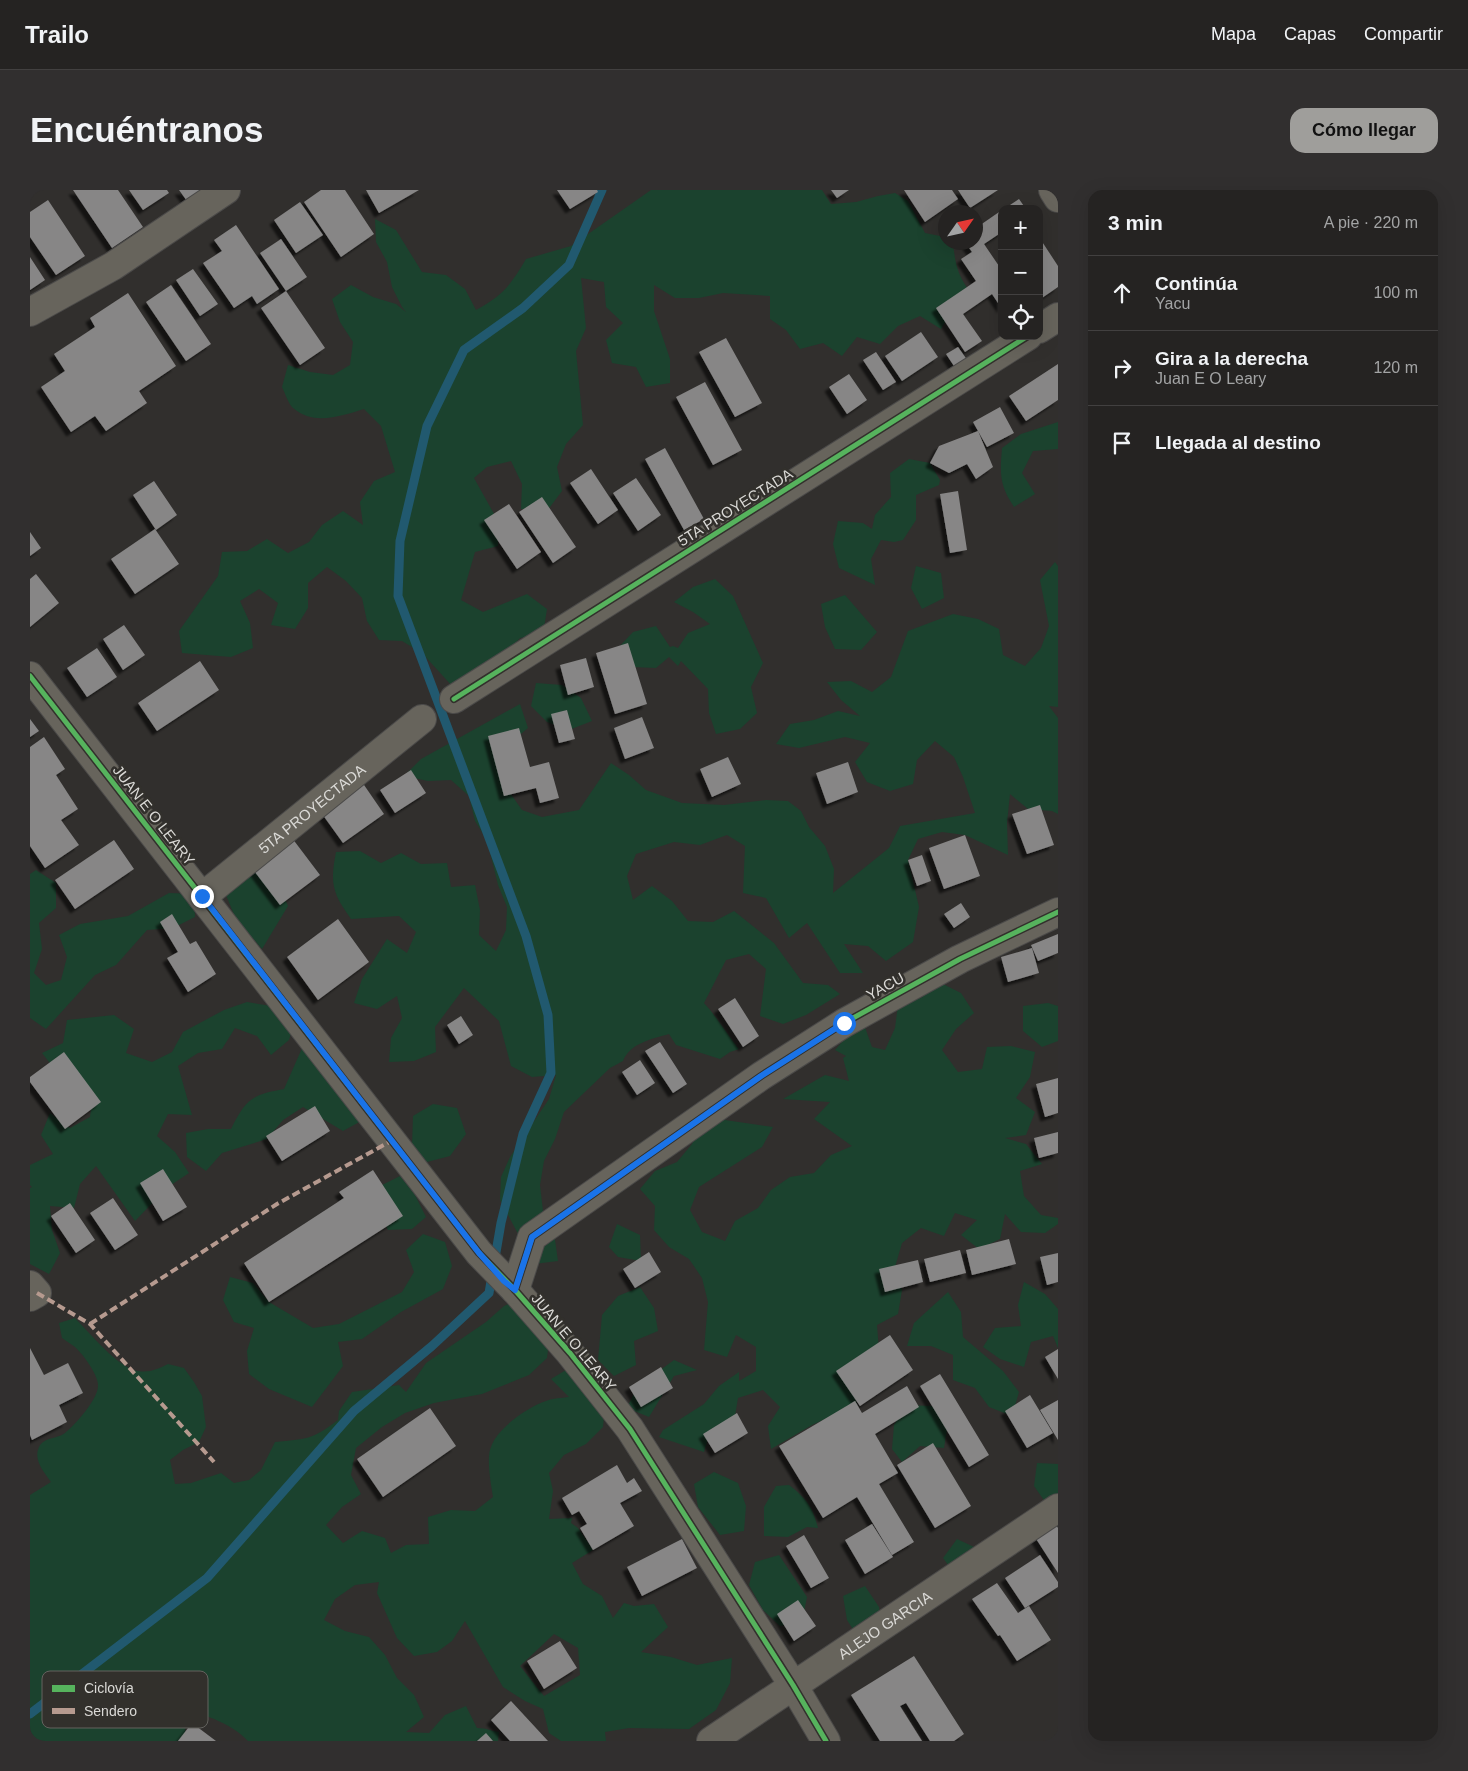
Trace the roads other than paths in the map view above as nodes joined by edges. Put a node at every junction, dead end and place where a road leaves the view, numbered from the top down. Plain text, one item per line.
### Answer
1 (226, 190) edge
2 (1053, 190) edge
3 (1058, 198) edge
4 (30, 312) edge
5 (1058, 318) edge
6 (1043, 327) edge
7 (1022, 340) edge
8 (30, 676) edge
9 (454, 699) dead end
10 (422, 719) dead end
11 (202, 896) junction
12 (1058, 912) edge
13 (510, 1285) junction
14 (1058, 1508) edge
15 (794, 1685) junction
16 (711, 1741) edge
17 (826, 1741) edge

1 - 4 street
2 - 3 street
5 - 6 street
7 - 9 street, 5TA PROYECTADA
8 - 11 street, JUAN E O LEARY
10 - 11 street, 5TA PROYECTADA
11 - 13 street, JUAN E O LEARY
12 - 13 street, YACU
13 - 15 street, JUAN E O LEARY
14 - 15 street, ALEJO GARCIA
15 - 16 street, ALEJO GARCIA
15 - 17 street, JUAN E O LEARY

